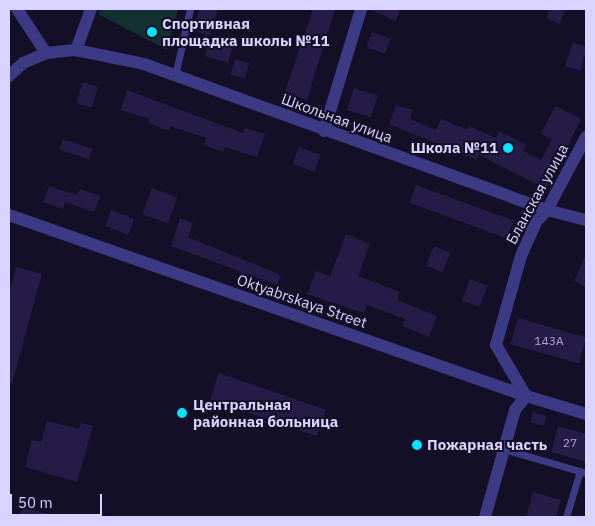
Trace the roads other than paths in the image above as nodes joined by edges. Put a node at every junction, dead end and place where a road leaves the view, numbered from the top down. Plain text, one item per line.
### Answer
1 (17, 9) edge
2 (91, 9) edge
3 (190, 9) edge
4 (361, 9) edge
5 (76, 50) junction
6 (46, 53) junction
7 (9, 76) edge
8 (174, 76) junction
9 (324, 131) junction
10 (586, 137) edge
11 (547, 210) junction
12 (9, 215) edge
13 (586, 220) edge
14 (526, 396) junction
15 (586, 414) edge
16 (504, 449) junction
17 (583, 472) edge
18 (485, 517) edge
19 (566, 517) edge

1 - 6 street
2 - 5 street
3 - 8 lane
4 - 9 street
5 - 6 street, Школьная улица
5 - 8 street, Школьная улица
6 - 7 street, Школьная улица
8 - 9 street, Школьная улица
9 - 11 street, Школьная улица
10 - 11 street, Бланская улица
11 - 13 street, Школьная улица
11 - 14 street, Бланская улица
12 - 14 street, Oktyabrskaya Street
14 - 15 street, Oktyabrskaya Street
14 - 16 street
16 - 17 lane
16 - 18 street
17 - 19 lane

